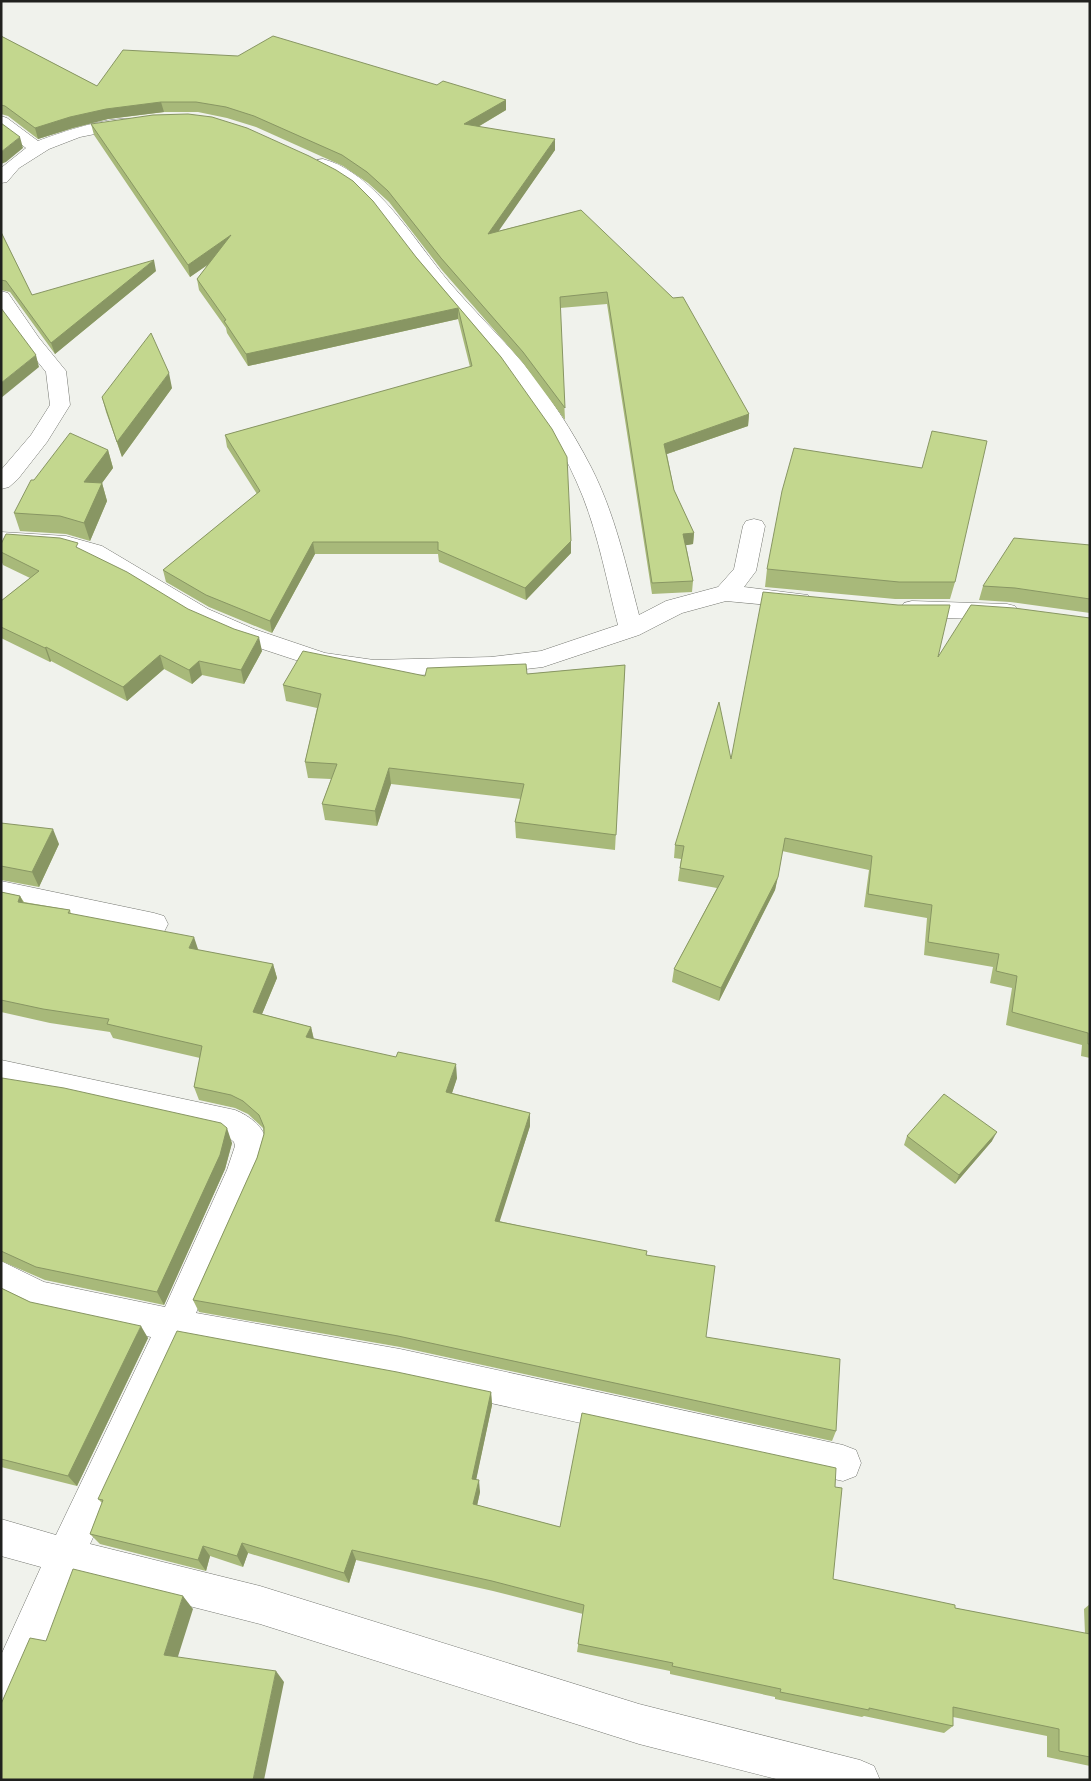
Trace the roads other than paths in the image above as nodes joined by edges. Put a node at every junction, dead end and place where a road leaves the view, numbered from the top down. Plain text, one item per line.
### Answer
1 (149, 120) edge
2 (1, 121) edge
3 (36, 148) junction
4 (304, 156) edge
5 (1, 178) edge
6 (1, 297) edge
7 (1, 482) edge
8 (754, 526) dead end
9 (1, 539) edge
10 (726, 593) junction
11 (820, 602) edge
12 (895, 609) edge
13 (1029, 614) edge
14 (631, 628) junction
15 (1, 892) edge
16 (154, 924) dead end
17 (1, 1074) edge
18 (1, 1277) edge
19 (174, 1325) junction
20 (843, 1463) dead end
21 (1, 1537) edge
22 (65, 1556) junction
23 (1, 1701) edge
24 (860, 1780) edge

1 - 3 street
2 - 3 street
3 - 5 street
4 - 14 street
6 - 7 street
8 - 10 street
9 - 14 street
10 - 11 street
10 - 14 street
12 - 13 street
15 - 16 street
17 - 19 street
18 - 19 street
19 - 20 street
19 - 22 street
21 - 22 street
22 - 23 street
22 - 24 street

